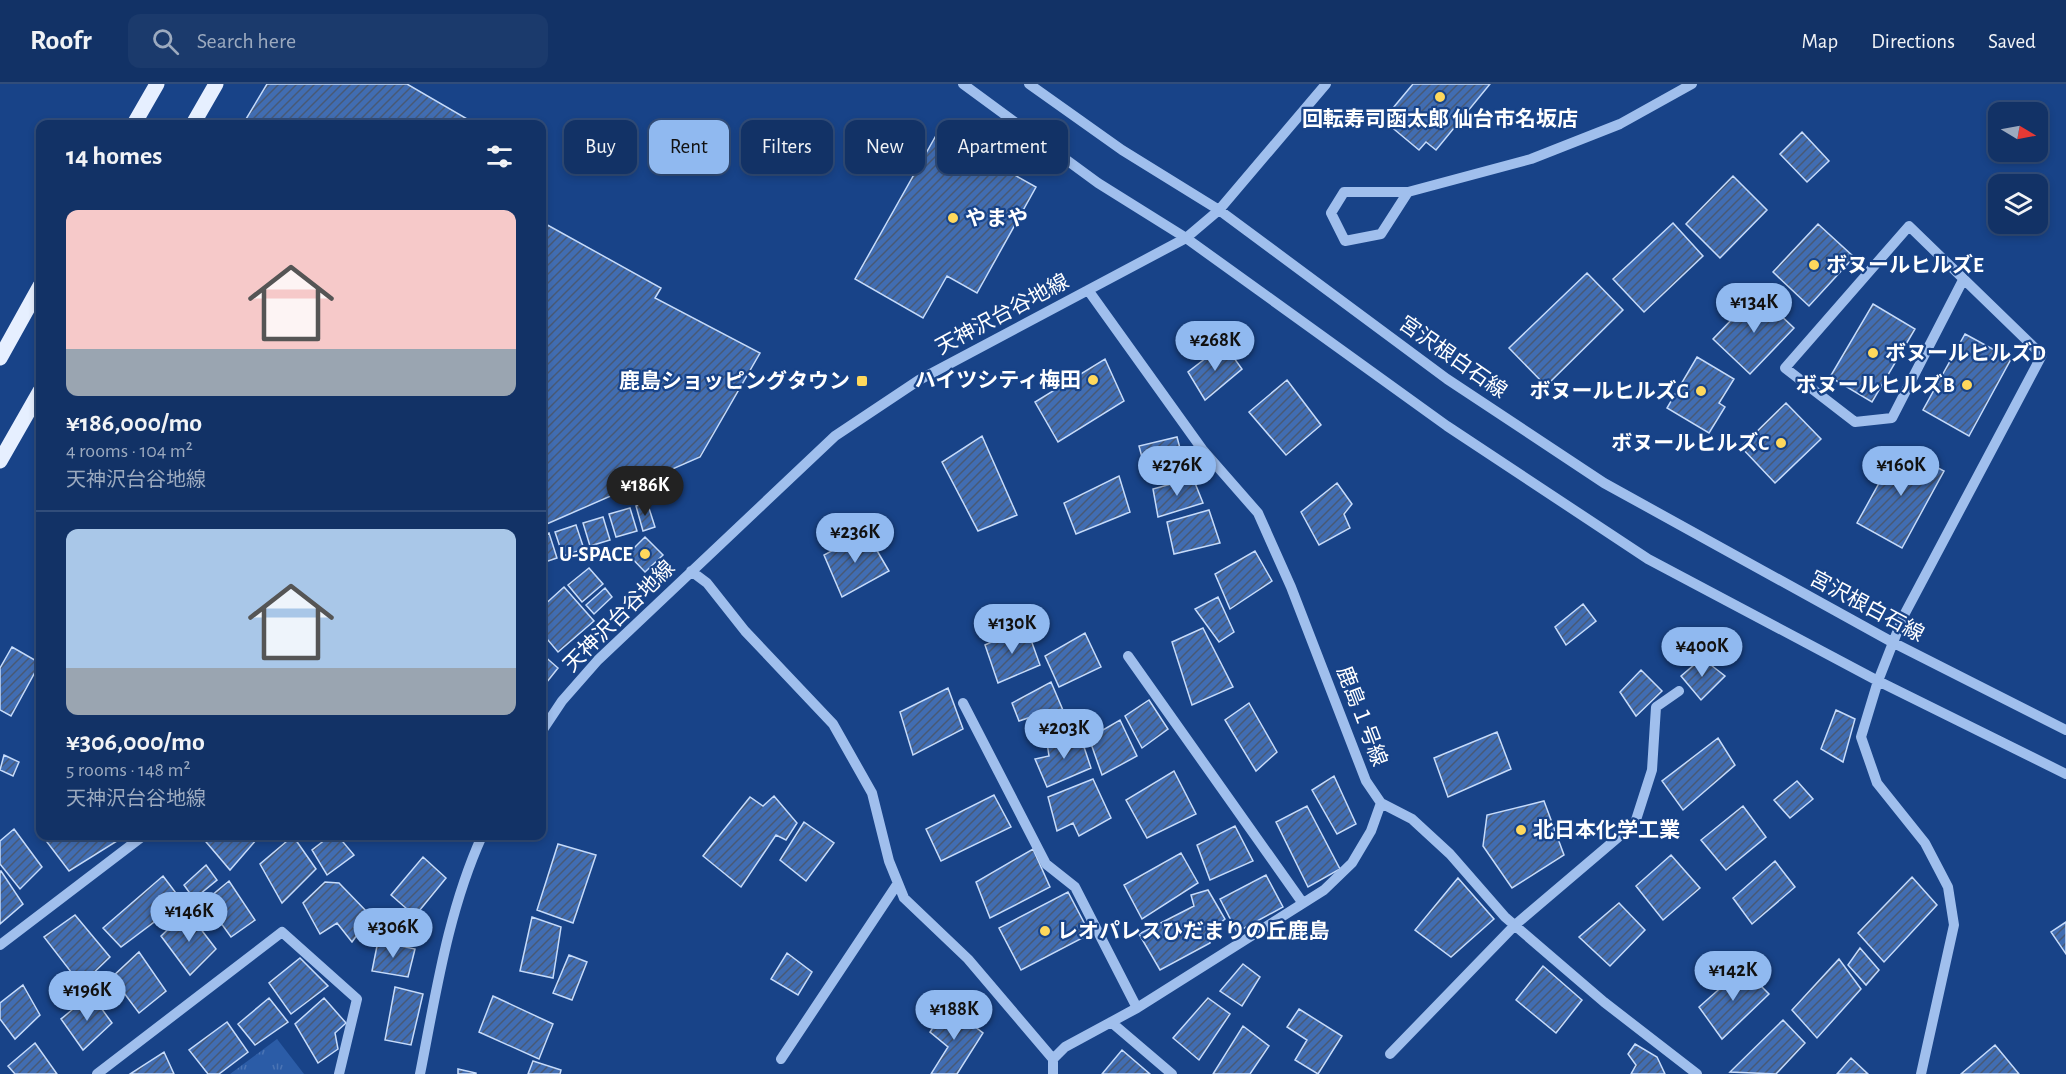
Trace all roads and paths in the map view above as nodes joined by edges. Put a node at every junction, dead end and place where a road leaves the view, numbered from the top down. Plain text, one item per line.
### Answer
1 (158, 84) edge
2 (216, 84) edge
3 (963, 84) edge
4 (1029, 84) edge
5 (1326, 84) edge
6 (1692, 84) edge
7 (136, 120) edge
8 (195, 120) edge
9 (1408, 192) junction
10 (1218, 210) junction
11 (1186, 238) junction
12 (1963, 280) junction
13 (1088, 291) junction
14 (36, 293) edge
15 (0, 358) edge
16 (36, 398) edge
17 (0, 461) edge
18 (691, 571) junction
19 (1892, 642) junction
20 (1128, 656) dead end
21 (1878, 681) junction
22 (1679, 691) dead end
23 (963, 703) dead end
24 (546, 725) edge
25 (2066, 730) edge
26 (2066, 774) edge
27 (1381, 803) junction
28 (137, 840) edge
29 (480, 840) edge
30 (898, 883) junction
31 (1302, 902) junction
32 (1515, 925) junction
33 (0, 945) edge
34 (1137, 1008) junction
35 (1111, 1022) junction
36 (1390, 1054) dead end
37 (781, 1059) dead end
38 (1053, 1059) junction
39 (98, 1074) edge
40 (339, 1074) edge
41 (420, 1074) edge
42 (1053, 1074) edge
43 (1173, 1074) edge
44 (1697, 1074) edge
45 (1921, 1074) edge

1 - 7 main road
2 - 8 main road
3 - 11 street
4 - 10 street, 宮沢根白石線
5 - 10 street, 天神沢台谷地線
6 - 9 street
9 - 9 street
10 - 11 street, 天神沢台谷地線
10 - 19 street, 宮沢根白石線
11 - 13 street, 天神沢台谷地線
11 - 21 street
12 - 12 street
12 - 19 street
13 - 18 street, 天神沢台谷地線
13 - 27 street, 鹿島１号線
14 - 15 main road
16 - 17 main road
18 - 24 street, 天神沢台谷地線
18 - 30 street
19 - 21 street
19 - 25 street, 宮沢根白石線
20 - 31 street
21 - 26 street
21 - 45 street
22 - 32 street
23 - 34 street
27 - 31 street
27 - 32 street, 鹿島１号線
28 - 33 street
29 - 41 street
30 - 37 street
30 - 38 street
31 - 34 street
32 - 36 street
32 - 44 street, 鹿島１号線
34 - 35 street
35 - 38 street
35 - 43 street
38 - 42 street
39 - 40 street

